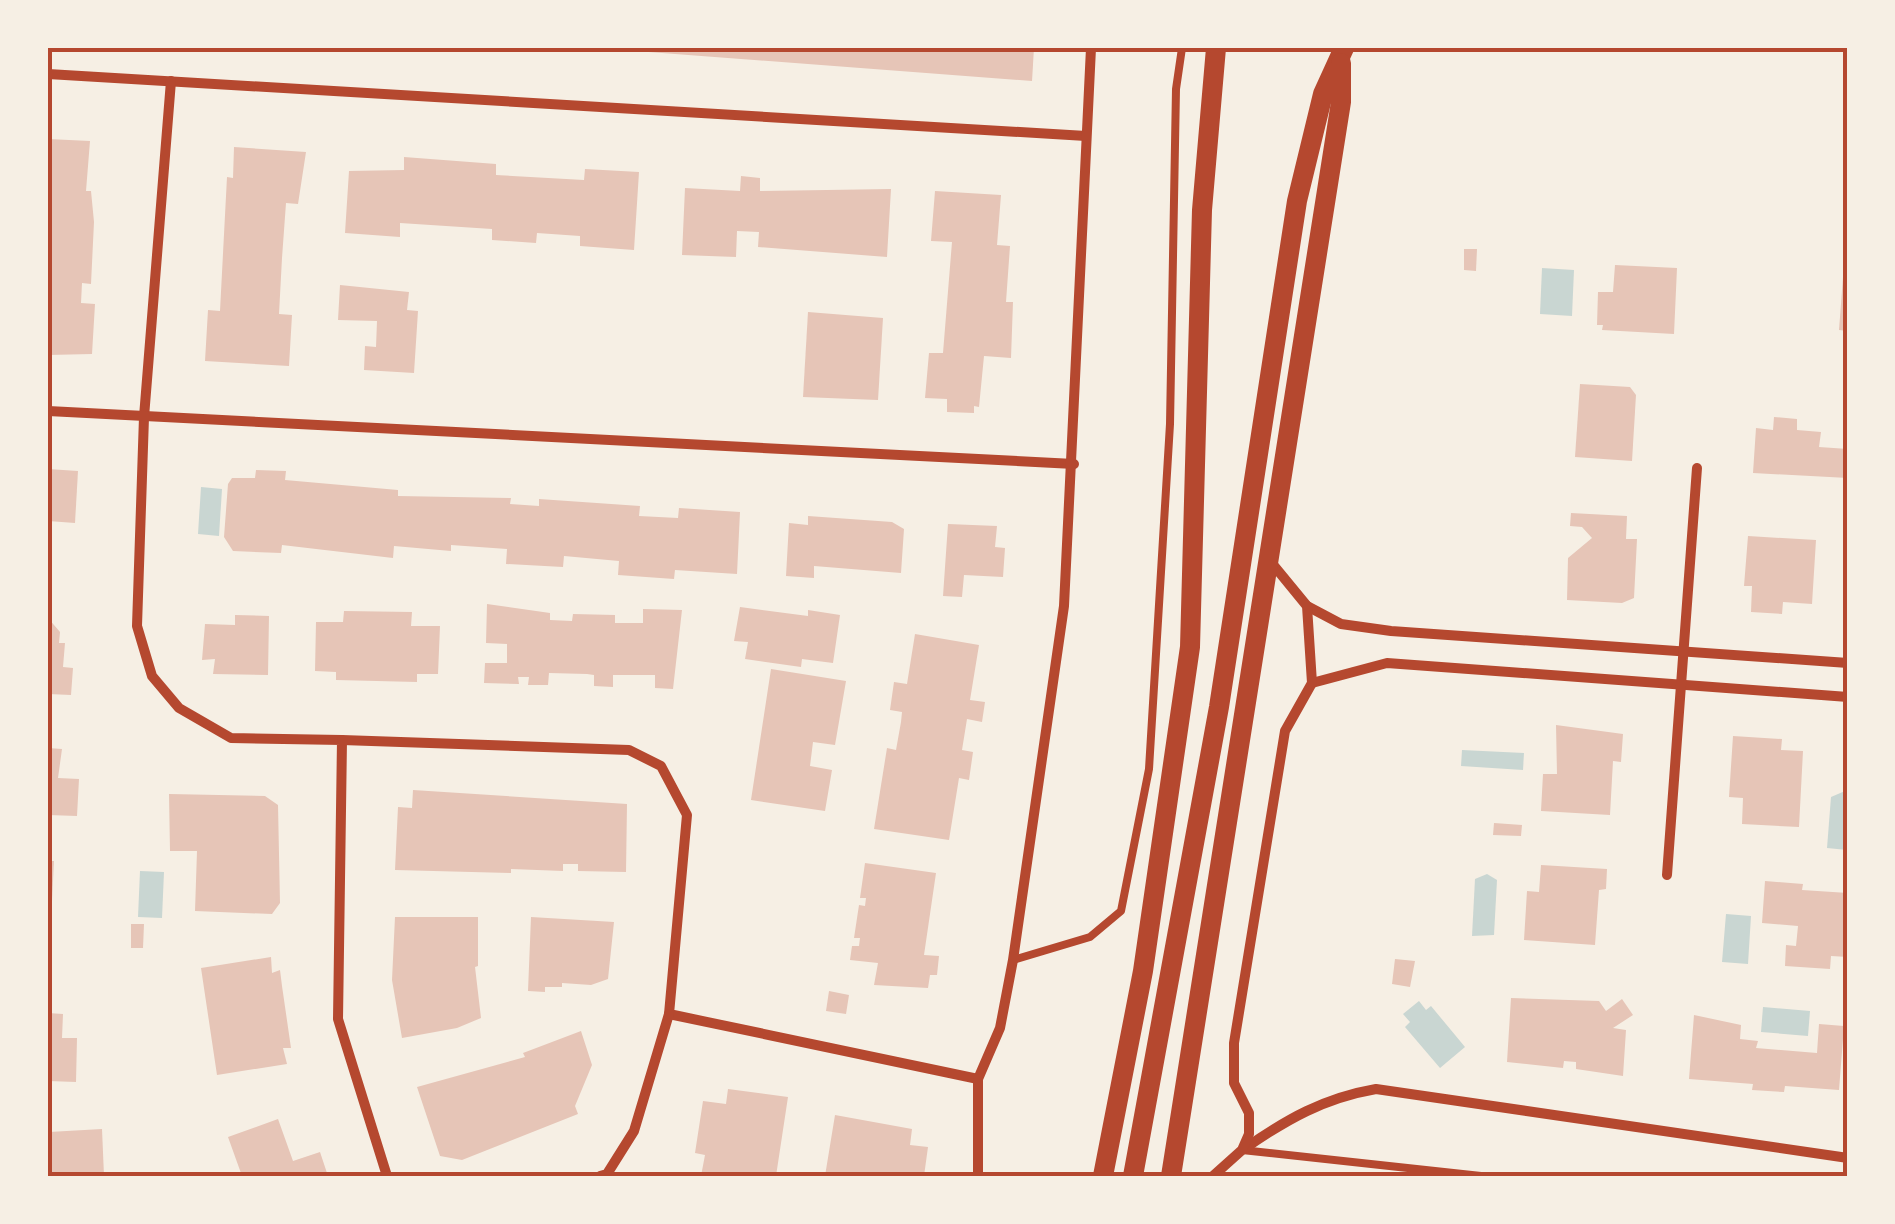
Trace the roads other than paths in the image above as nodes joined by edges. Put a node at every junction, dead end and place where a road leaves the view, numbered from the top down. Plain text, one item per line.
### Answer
1 (1091, 48) edge
2 (1182, 48) edge
3 (1216, 48) edge
4 (1342, 52) edge
5 (48, 74) edge
6 (171, 81) junction
7 (1086, 136) junction
8 (48, 411) edge
9 (144, 418) junction
10 (1074, 464) junction
11 (1697, 468) dead end
12 (1268, 558) junction
13 (1307, 606) junction
14 (1686, 655) junction
15 (1848, 663) edge
16 (1312, 683) junction
17 (1684, 686) junction
18 (1848, 698) edge
19 (342, 740) junction
20 (1667, 875) dead end
21 (1014, 960) junction
22 (669, 1014) junction
23 (978, 1078) junction
24 (1242, 1150) junction
25 (1848, 1158) edge
26 (387, 1176) edge
27 (600, 1176) edge
28 (978, 1176) edge
29 (1103, 1176) edge
30 (1133, 1176) edge
31 (1171, 1176) edge
32 (1214, 1176) edge
33 (1481, 1176) edge

1 - 7 street
2 - 21 lane
3 - 29 main road
4 - 12 main road
4 - 30 main road
5 - 6 street
6 - 7 street
6 - 9 street
7 - 10 street
8 - 9 street
9 - 10 street
9 - 19 street
10 - 21 street
11 - 14 street
12 - 13 street
12 - 31 main road
13 - 14 street
13 - 16 street
14 - 15 street
14 - 17 street
16 - 17 street
16 - 24 street
17 - 18 street
17 - 20 street
19 - 22 street
19 - 26 street
21 - 23 street
22 - 23 street
22 - 27 street
23 - 28 street
24 - 25 street
24 - 32 street
24 - 33 lane

